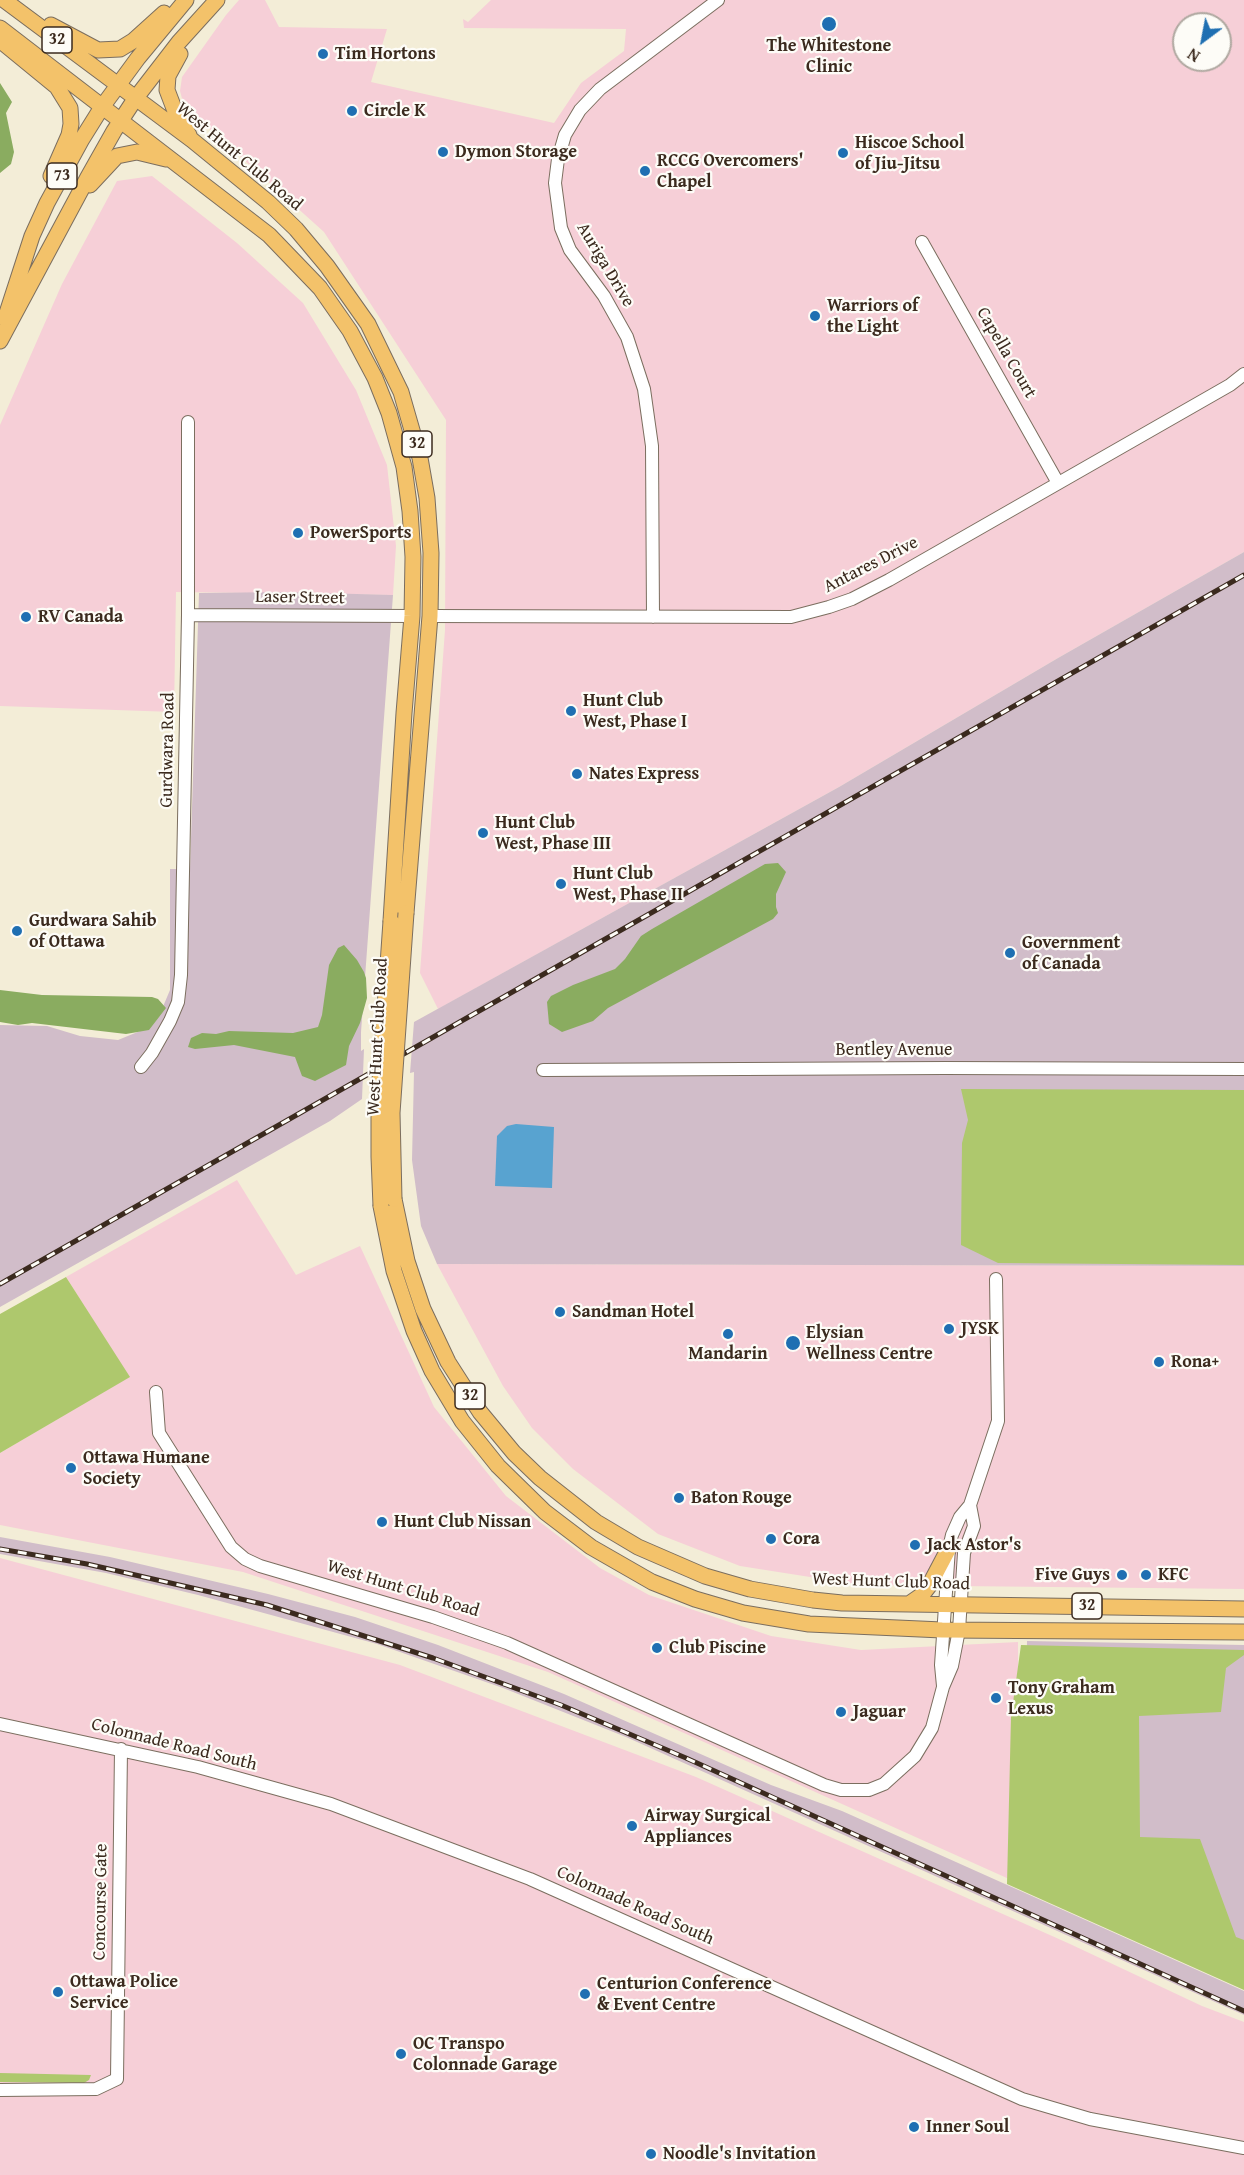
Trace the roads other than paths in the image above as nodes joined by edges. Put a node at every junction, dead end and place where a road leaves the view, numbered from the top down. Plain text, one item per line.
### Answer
1 (6, 0) edge
2 (180, 0) edge
3 (186, 0) edge
4 (718, 0) edge
5 (212, 6) edge
6 (0, 28) edge
7 (0, 40) edge
8 (118, 86) junction
9 (135, 99) junction
10 (102, 107) junction
11 (121, 121) junction
12 (192, 141) junction
13 (177, 162) junction
14 (73, 206) junction
15 (32, 236) junction
16 (922, 242) dead end
17 (0, 336) edge
18 (0, 341) edge
19 (1244, 374) edge
20 (188, 422) dead end
21 (1058, 483) junction
22 (188, 615) junction
23 (412, 616) junction
24 (430, 616) junction
25 (653, 617) junction
26 (141, 1068) dead end
27 (1244, 1069) edge
28 (543, 1070) dead end
29 (388, 1203) junction
30 (996, 1280) dead end
31 (156, 1392) dead end
32 (970, 1506) junction
33 (949, 1548) junction
34 (944, 1603) junction
35 (909, 1604) junction
36 (960, 1604) junction
37 (1244, 1609) edge
38 (942, 1630) junction
39 (959, 1630) junction
40 (1244, 1632) edge
41 (943, 1687) junction
42 (0, 1724) edge
43 (121, 1749) junction
44 (0, 2090) edge
45 (1244, 2148) edge

1 - 2 main road
1 - 8 main road, West Hunt Club Road / 32
3 - 8 main road, 73
4 - 25 street, Auriga Drive
5 - 9 main road, 73
5 - 12 main road
6 - 10 main road, West Hunt Club Road / 32
7 - 15 main road
8 - 9 main road, West Hunt Club Road / 32
8 - 10 main road, 73
9 - 11 main road, 73
9 - 12 main road, West Hunt Club Road / 32
10 - 11 main road, West Hunt Club Road / 32
10 - 15 main road, 73
11 - 13 main road, West Hunt Club Road / 32
11 - 14 main road, 73
12 - 24 main road, West Hunt Club Road / 32
13 - 14 main road
13 - 23 main road, West Hunt Club Road / 32
14 - 18 main road, 73
15 - 17 main road, 73
16 - 21 street, Capella Court
19 - 21 street, Antares Drive
20 - 22 street, Gurdwara Road
21 - 25 street, Antares Drive
22 - 23 street, Laser Street
22 - 26 street, Gurdwara Road
23 - 24 main road
23 - 29 main road, West Hunt Club Road / 32, bridge
24 - 25 street, Antares Drive
24 - 29 main road, West Hunt Club Road / 32, bridge
27 - 28 street, Bentley Avenue
29 - 35 main road, West Hunt Club Road / 32
29 - 38 main road, West Hunt Club Road / 32
30 - 32 street
31 - 41 street, West Hunt Club Road
32 - 33 street
32 - 36 street
33 - 34 street
33 - 35 main road
34 - 35 main road, West Hunt Club Road / 32
34 - 36 main road, West Hunt Club Road / 32
34 - 38 street
36 - 37 main road, West Hunt Club Road / 32
36 - 39 street
38 - 39 main road, West Hunt Club Road / 32
38 - 41 street, West Hunt Club Road
39 - 40 main road, West Hunt Club Road / 32
39 - 41 street, West Hunt Club Road
42 - 43 street, Colonnade Road South
43 - 44 street, Concourse Gate
43 - 45 street, Colonnade Road South

